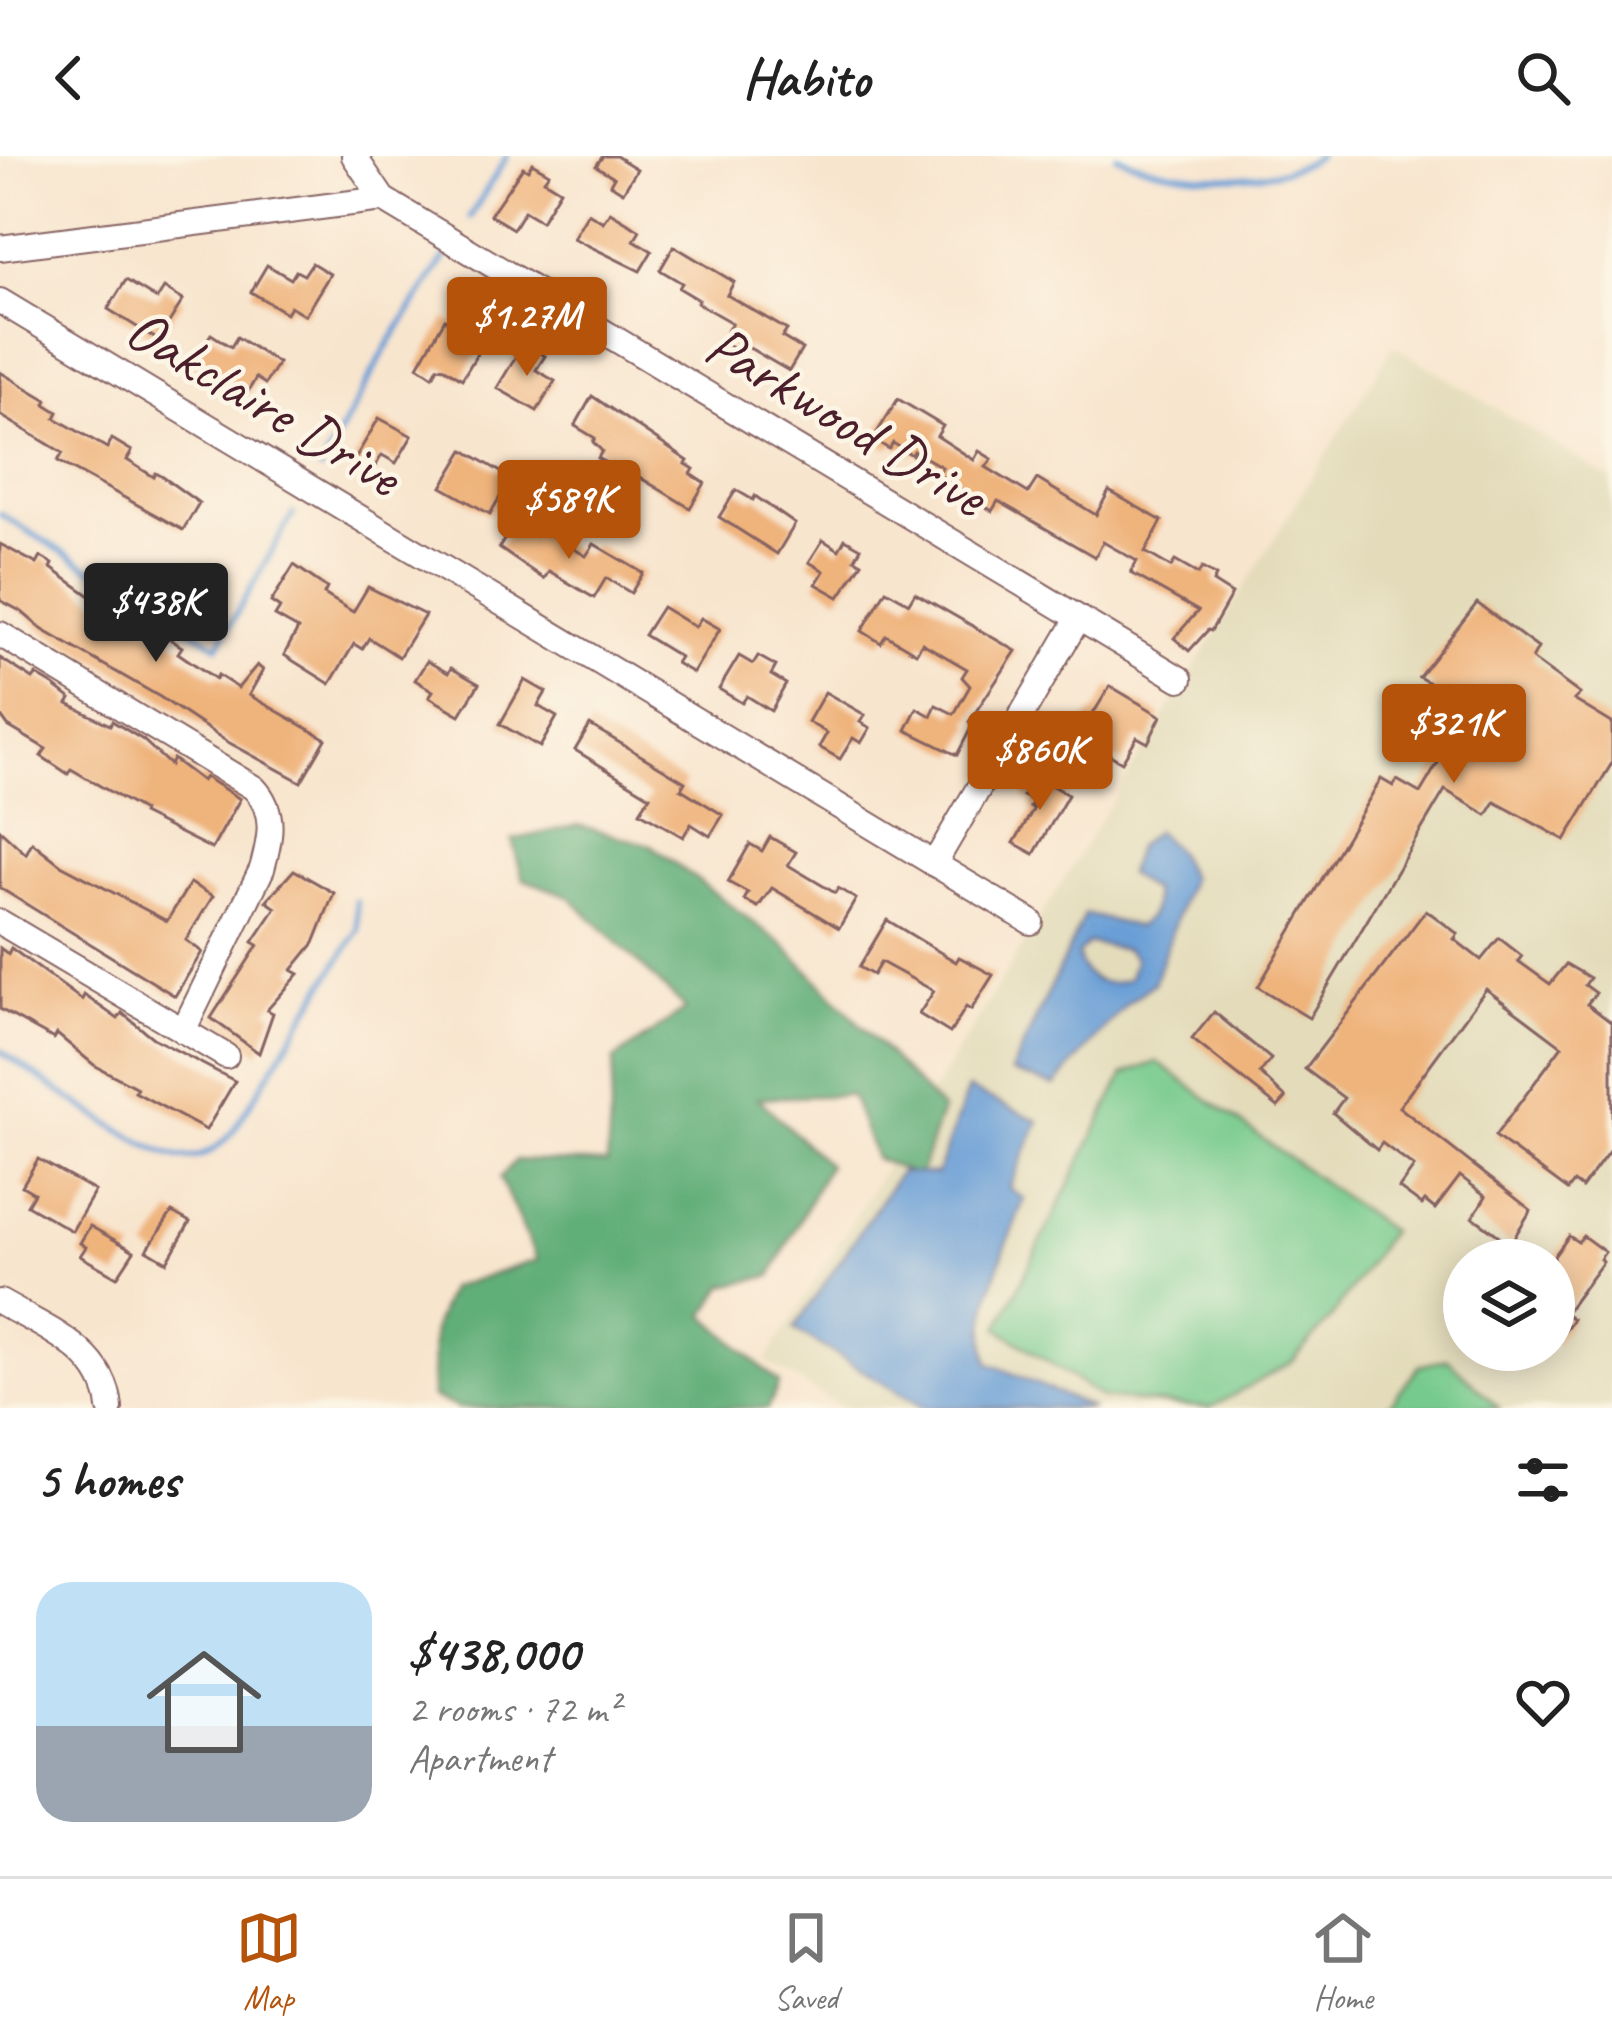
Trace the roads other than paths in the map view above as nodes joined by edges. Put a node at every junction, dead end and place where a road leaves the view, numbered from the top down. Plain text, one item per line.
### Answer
1 (354, 156) edge
2 (383, 199) junction
3 (0, 248) edge
4 (0, 301) edge
5 (1078, 619) junction
6 (0, 634) edge
7 (1180, 679) dead end
8 (934, 864) junction
9 (0, 922) edge
10 (1031, 922) dead end
11 (183, 1031) junction
12 (226, 1056) dead end
13 (0, 1302) edge
14 (110, 1405) edge

1 - 2 street, Parkwood Drive
2 - 3 street
2 - 5 street, Parkwood Drive
4 - 8 street, Oakclaire Drive
5 - 7 street, Parkwood Drive
5 - 8 street
6 - 11 street
8 - 10 street, Oakclaire Drive
9 - 11 street
11 - 12 street
13 - 14 street

